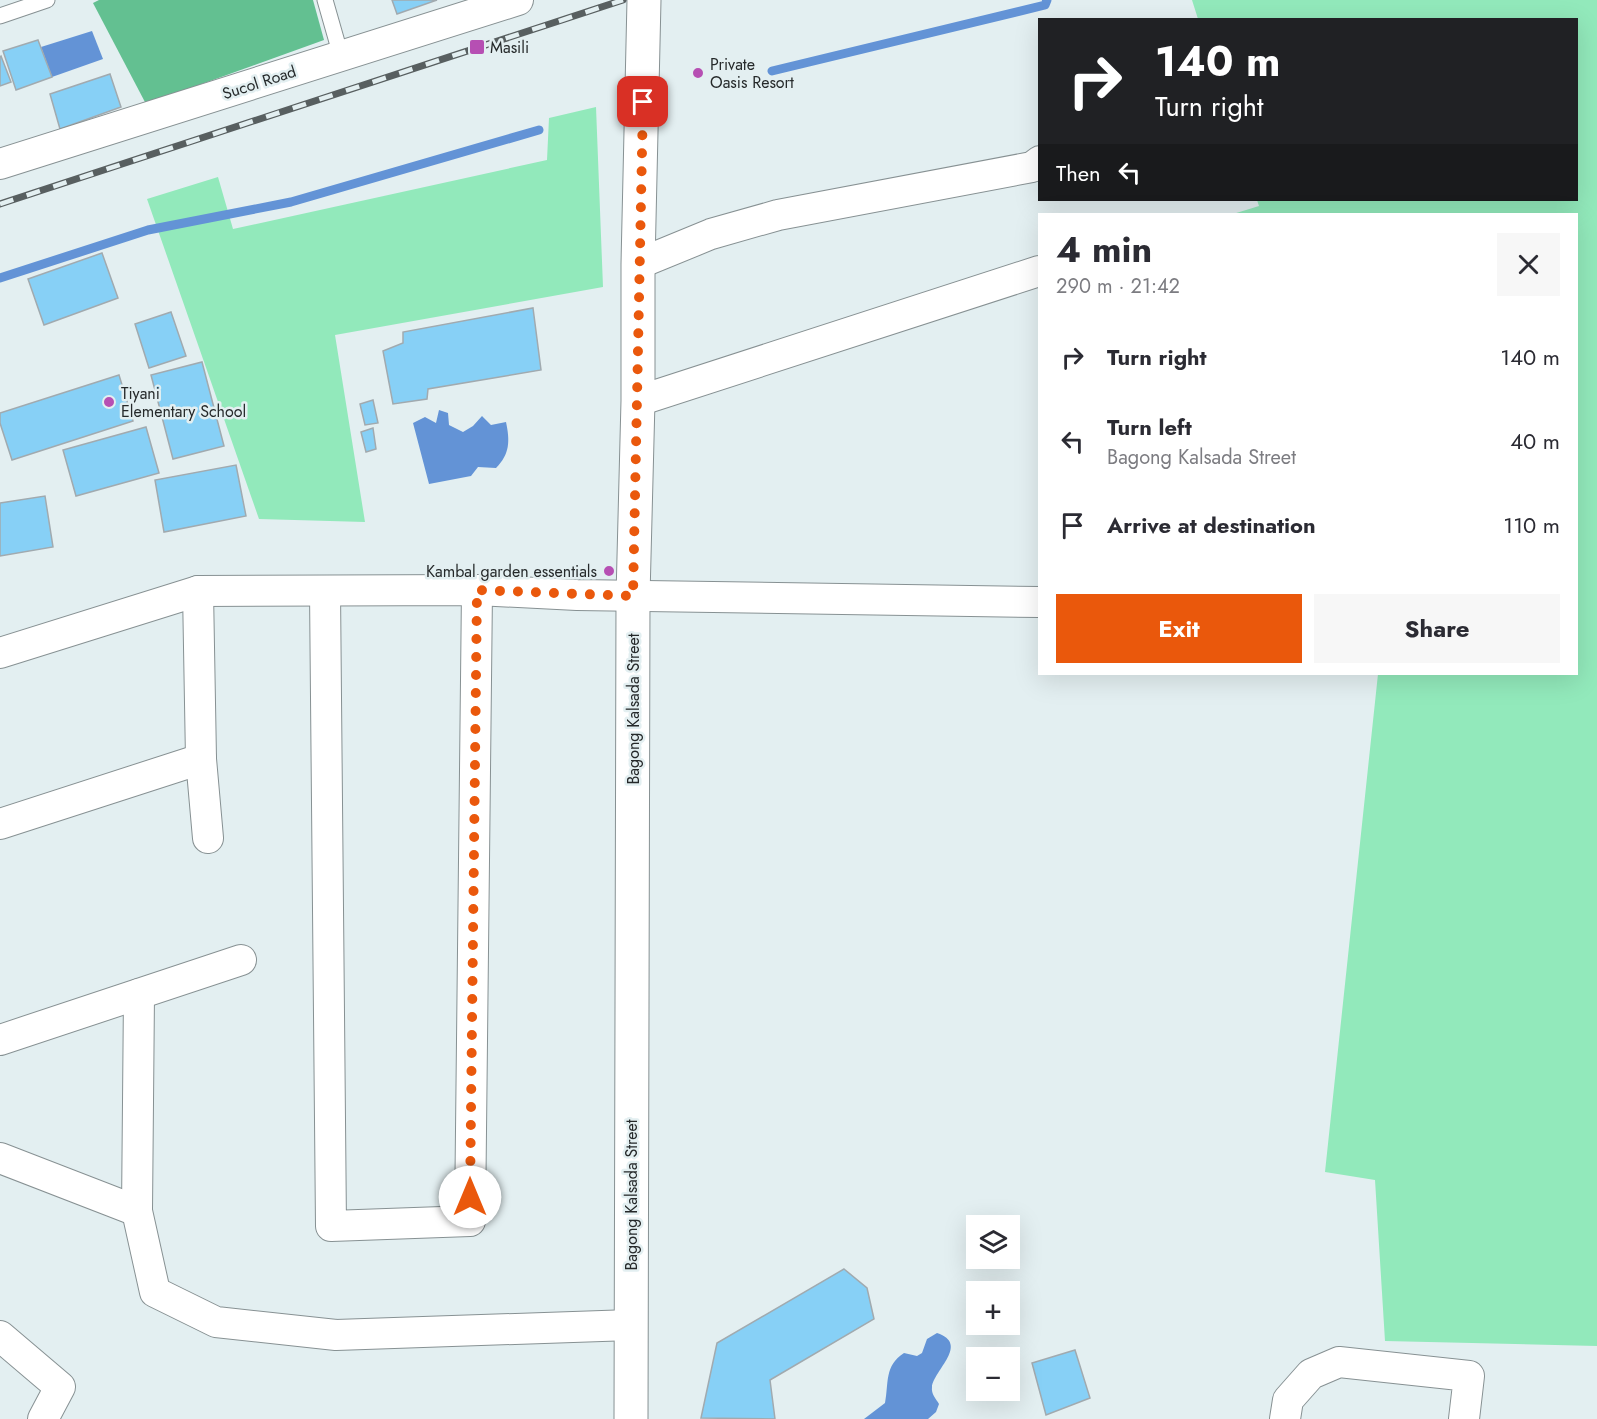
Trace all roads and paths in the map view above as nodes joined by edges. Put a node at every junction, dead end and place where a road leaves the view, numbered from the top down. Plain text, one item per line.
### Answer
1 (47, 0) edge
2 (325, 0) edge
3 (518, 0) edge
4 (644, 0) edge
5 (0, 16) edge
6 (341, 56) junction
7 (1, 161) edge
8 (1038, 162) edge
9 (638, 264) junction
10 (1038, 271) edge
11 (639, 401) junction
12 (477, 590) junction
13 (198, 591) junction
14 (325, 591) junction
15 (633, 596) junction
16 (1038, 602) edge
17 (0, 653) edge
18 (201, 759) junction
19 (0, 824) edge
20 (208, 838) dead end
21 (242, 960) dead end
22 (139, 994) junction
23 (0, 1040) edge
24 (0, 1158) edge
25 (137, 1211) junction
26 (631, 1325) junction
27 (0, 1336) edge
28 (43, 1419) edge
29 (631, 1419) edge
30 (1285, 1419) edge
31 (1464, 1419) edge

1 - 5 lane
2 - 6 lane
3 - 6 street, Sucol Road
4 - 9 street, Bagong Kalsada Street
6 - 7 street, Sucol Road
8 - 9 street
9 - 11 street, Bagong Kalsada Street
10 - 11 street
11 - 15 street, Bagong Kalsada Street
12 - 14 street
12 - 14 street
12 - 15 street
13 - 14 street
13 - 17 street
13 - 18 street
15 - 16 street
15 - 26 street, Bagong Kalsada Street
18 - 19 street
18 - 20 street
21 - 22 street
22 - 23 street
22 - 25 street
24 - 25 street
25 - 26 street
26 - 29 street, Bagong Kalsada Street
27 - 28 street
30 - 31 street

